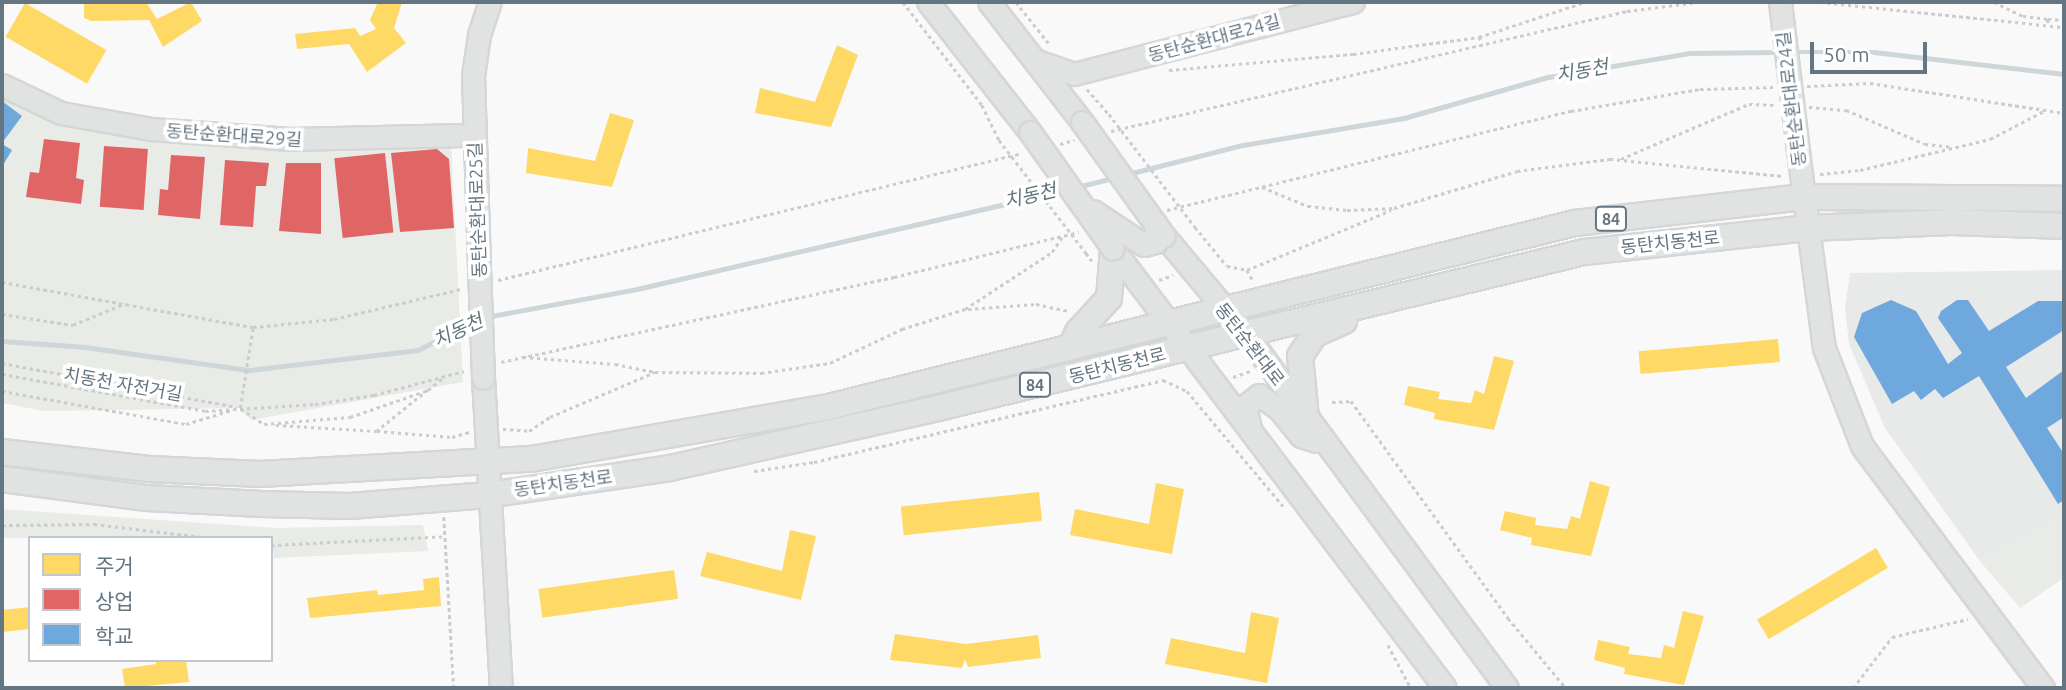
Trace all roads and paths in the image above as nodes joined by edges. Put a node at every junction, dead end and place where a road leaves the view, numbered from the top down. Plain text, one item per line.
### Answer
1 (491, 2) edge
2 (903, 2) edge
3 (928, 2) edge
4 (989, 2) edge
5 (1353, 2) edge
6 (1585, 2) edge
7 (1698, 2) edge
8 (1780, 2) edge
9 (1820, 2) edge
10 (1994, 2) edge
11 (2048, 19) junction
12 (2064, 20) edge
13 (2048, 26) junction
14 (2064, 27) edge
15 (1479, 37) junction
16 (1482, 43) junction
17 (1034, 60) junction
18 (1163, 70) dead end
19 (1074, 74) junction
20 (2, 85) edge
21 (2044, 111) dead end
22 (1109, 114) dead end
23 (1078, 123) junction
24 (1109, 132) dead end
25 (474, 135) junction
26 (1029, 142) junction
27 (1055, 145) dead end
28 (1802, 186) junction
29 (1262, 187) dead end
30 (2064, 199) edge
31 (1080, 202) junction
32 (1394, 208) junction
33 (2064, 226) edge
34 (1808, 228) junction
35 (1160, 230) junction
36 (1063, 236) dead end
37 (1113, 249) junction
38 (1086, 253) dead end
39 (1219, 258) junction
40 (1188, 269) junction
41 (479, 279) junction
42 (2, 282) edge
43 (1141, 287) junction
44 (126, 303) junction
45 (1352, 308) junction
46 (965, 309) junction
47 (1225, 310) junction
48 (2, 314) edge
49 (1081, 315) dead end
50 (1168, 323) junction
51 (253, 327) junction
52 (1246, 334) junction
53 (1071, 348) junction
54 (1188, 348) junction
55 (520, 357) dead end
56 (2, 363) edge
57 (655, 372) junction
58 (2, 374) edge
59 (445, 376) dead end
60 (428, 390) junction
61 (2, 391) edge
62 (1332, 402) dead end
63 (240, 408) junction
64 (1306, 418) junction
65 (264, 425) junction
66 (485, 427) junction
67 (377, 430) junction
68 (1250, 430) junction
69 (1322, 442) junction
70 (2, 452) edge
71 (486, 463) junction
72 (746, 472) dead end
73 (2, 479) edge
74 (488, 495) junction
75 (442, 509) dead end
76 (1288, 511) dead end
77 (2, 525) edge
78 (194, 536) edge
79 (447, 536) junction
80 (273, 545) edge
81 (1985, 612) junction
82 (1385, 639) dead end
83 (453, 688) edge
84 (500, 688) edge
85 (1411, 688) edge
86 (1445, 688) edge
87 (1507, 688) edge
88 (1566, 688) edge
89 (1853, 688) edge
90 (2043, 688) edge

1 - 25 street, 동탄순환대로25길
2 - 38 path, bridge
3 - 26 street
4 - 17 street, 동탄순환대로
5 - 19 street, 동탄순환대로24길
6 - 15 path
7 - 16 path
8 - 28 street, 동탄순환대로24길, bridge
9 - 13 path
10 - 11 path
11 - 12 path
11 - 13 path
13 - 14 path
15 - 16 path
15 - 18 path
16 - 24 path
17 - 19 street
17 - 23 street, 동탄순환대로
19 - 23 street
20 - 25 street, 동탄순환대로29길
21 - 28 path
22 - 39 path, bridge
23 - 27 path
23 - 35 street, 동탄순환대로, bridge
25 - 41 street, 동탄순환대로25길
26 - 31 street, bridge
26 - 41 path
28 - 30 main road, 동탄치동천로 / 84
28 - 32 path
28 - 34 street, 동탄순환대로24길
28 - 47 main road, 동탄치동천로 / 84
29 - 32 path
31 - 35 street, bridge
31 - 37 street, bridge
32 - 39 path
33 - 34 main road, 동탄치동천로 / 84
34 - 45 main road, 동탄치동천로 / 84
34 - 81 street, 동탄순환대로24길
35 - 40 street, 동탄순환대로
36 - 46 path
37 - 43 street
37 - 53 main road
39 - 40 path
40 - 43 path
40 - 47 street, 동탄순환대로
41 - 51 path
41 - 66 street, 동탄순환대로25길, bridge
42 - 44 path
43 - 50 street
44 - 48 path
44 - 51 path
45 - 52 main road, 동탄치동천로 / 84
45 - 64 main road
46 - 49 path
46 - 57 path
47 - 50 main road, 동탄치동천로 / 84
47 - 52 street, 동탄순환대로
50 - 53 main road, 동탄치동천로 / 84
50 - 54 street
51 - 63 path
52 - 54 main road, 동탄치동천로 / 84
52 - 64 street, 동탄순환대로
53 - 71 main road, 동탄치동천로 / 84
54 - 68 street
54 - 74 main road, 동탄치동천로 / 84
55 - 57 path
56 - 63 path
57 - 66 path
58 - 63 path, 치동천 자전거길
59 - 60 path
60 - 65 path
60 - 67 path
61 - 63 path
62 - 88 path
63 - 65 path
64 - 69 street, 동탄순환대로
65 - 67 path
66 - 67 path
66 - 71 street, 동탄순환대로25길
68 - 69 street
68 - 86 street
69 - 87 street, 동탄순환대로
70 - 71 main road, 동탄치동천로 / 84
71 - 74 street, 동탄순환대로25길
72 - 76 path
73 - 74 main road, 동탄치동천로 / 84
74 - 84 street, 동탄순환대로25길
75 - 79 path
77 - 78 path
79 - 80 path
79 - 83 path
81 - 89 path
81 - 90 street, 동탄순환대로24길
82 - 85 path

